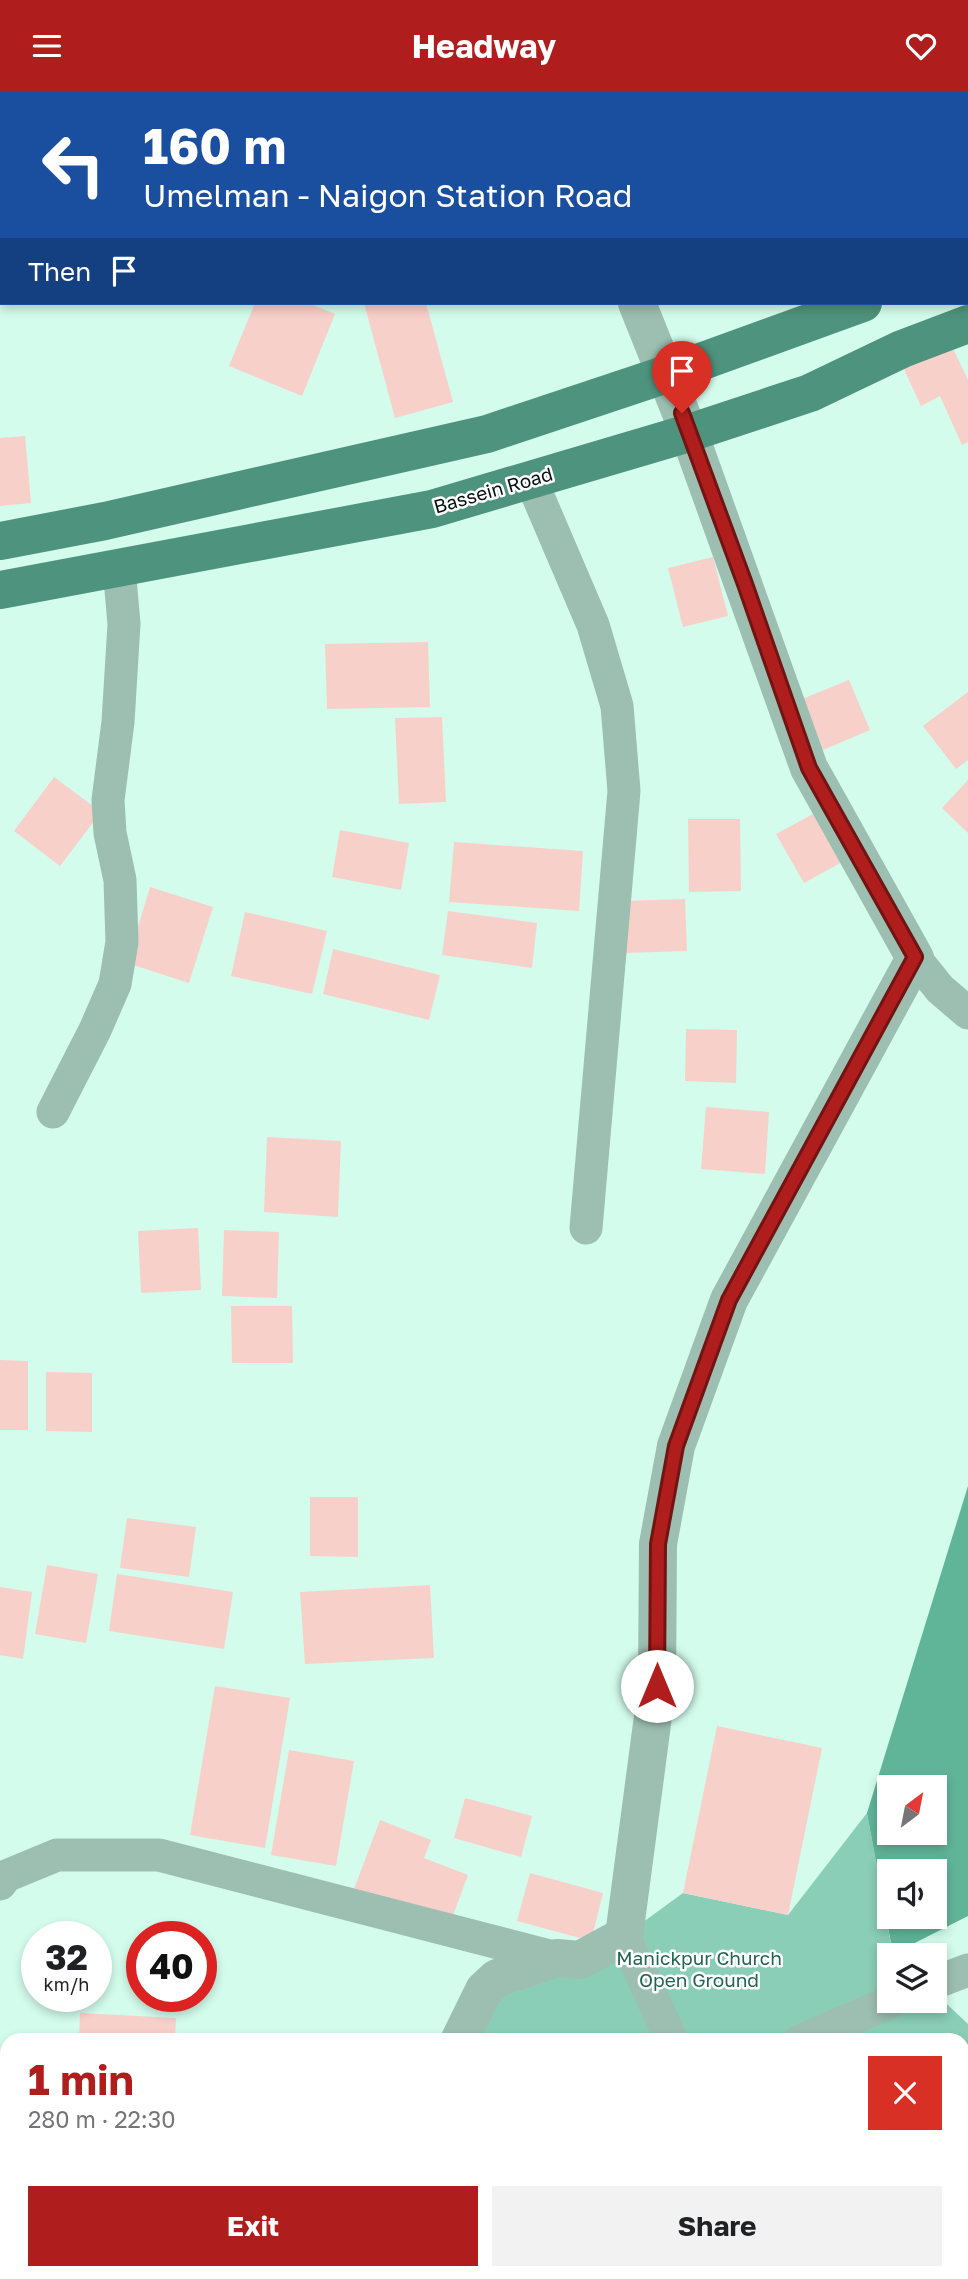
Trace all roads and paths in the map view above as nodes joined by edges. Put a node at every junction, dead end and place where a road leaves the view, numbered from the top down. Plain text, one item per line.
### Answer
1 (638, 305) edge
2 (857, 305) edge
3 (968, 324) edge
4 (667, 374) junction
5 (689, 433) junction
6 (531, 480) junction
7 (0, 541) edge
8 (119, 567) junction
9 (0, 590) edge
10 (915, 957) junction
11 (968, 1013) edge
12 (53, 1112) dead end
13 (586, 1228) dead end
14 (0, 1884) edge
15 (624, 1935) junction
16 (557, 1958) junction
17 (968, 1970) edge
18 (947, 1978) edge
19 (877, 2008) edge
20 (462, 2033) edge
21 (667, 2033) edge
22 (819, 2033) edge

1 - 4 street
2 - 4 main road
3 - 5 main road, Bassein Road
4 - 5 street
4 - 7 main road
5 - 6 main road, Bassein Road
5 - 10 street
6 - 8 main road, Bassein Road
6 - 13 street
8 - 9 main road, Bassein Road
8 - 12 street
10 - 11 street
10 - 15 street
14 - 16 street
15 - 16 street
15 - 21 street
16 - 20 street
17 - 18 street
19 - 22 street

